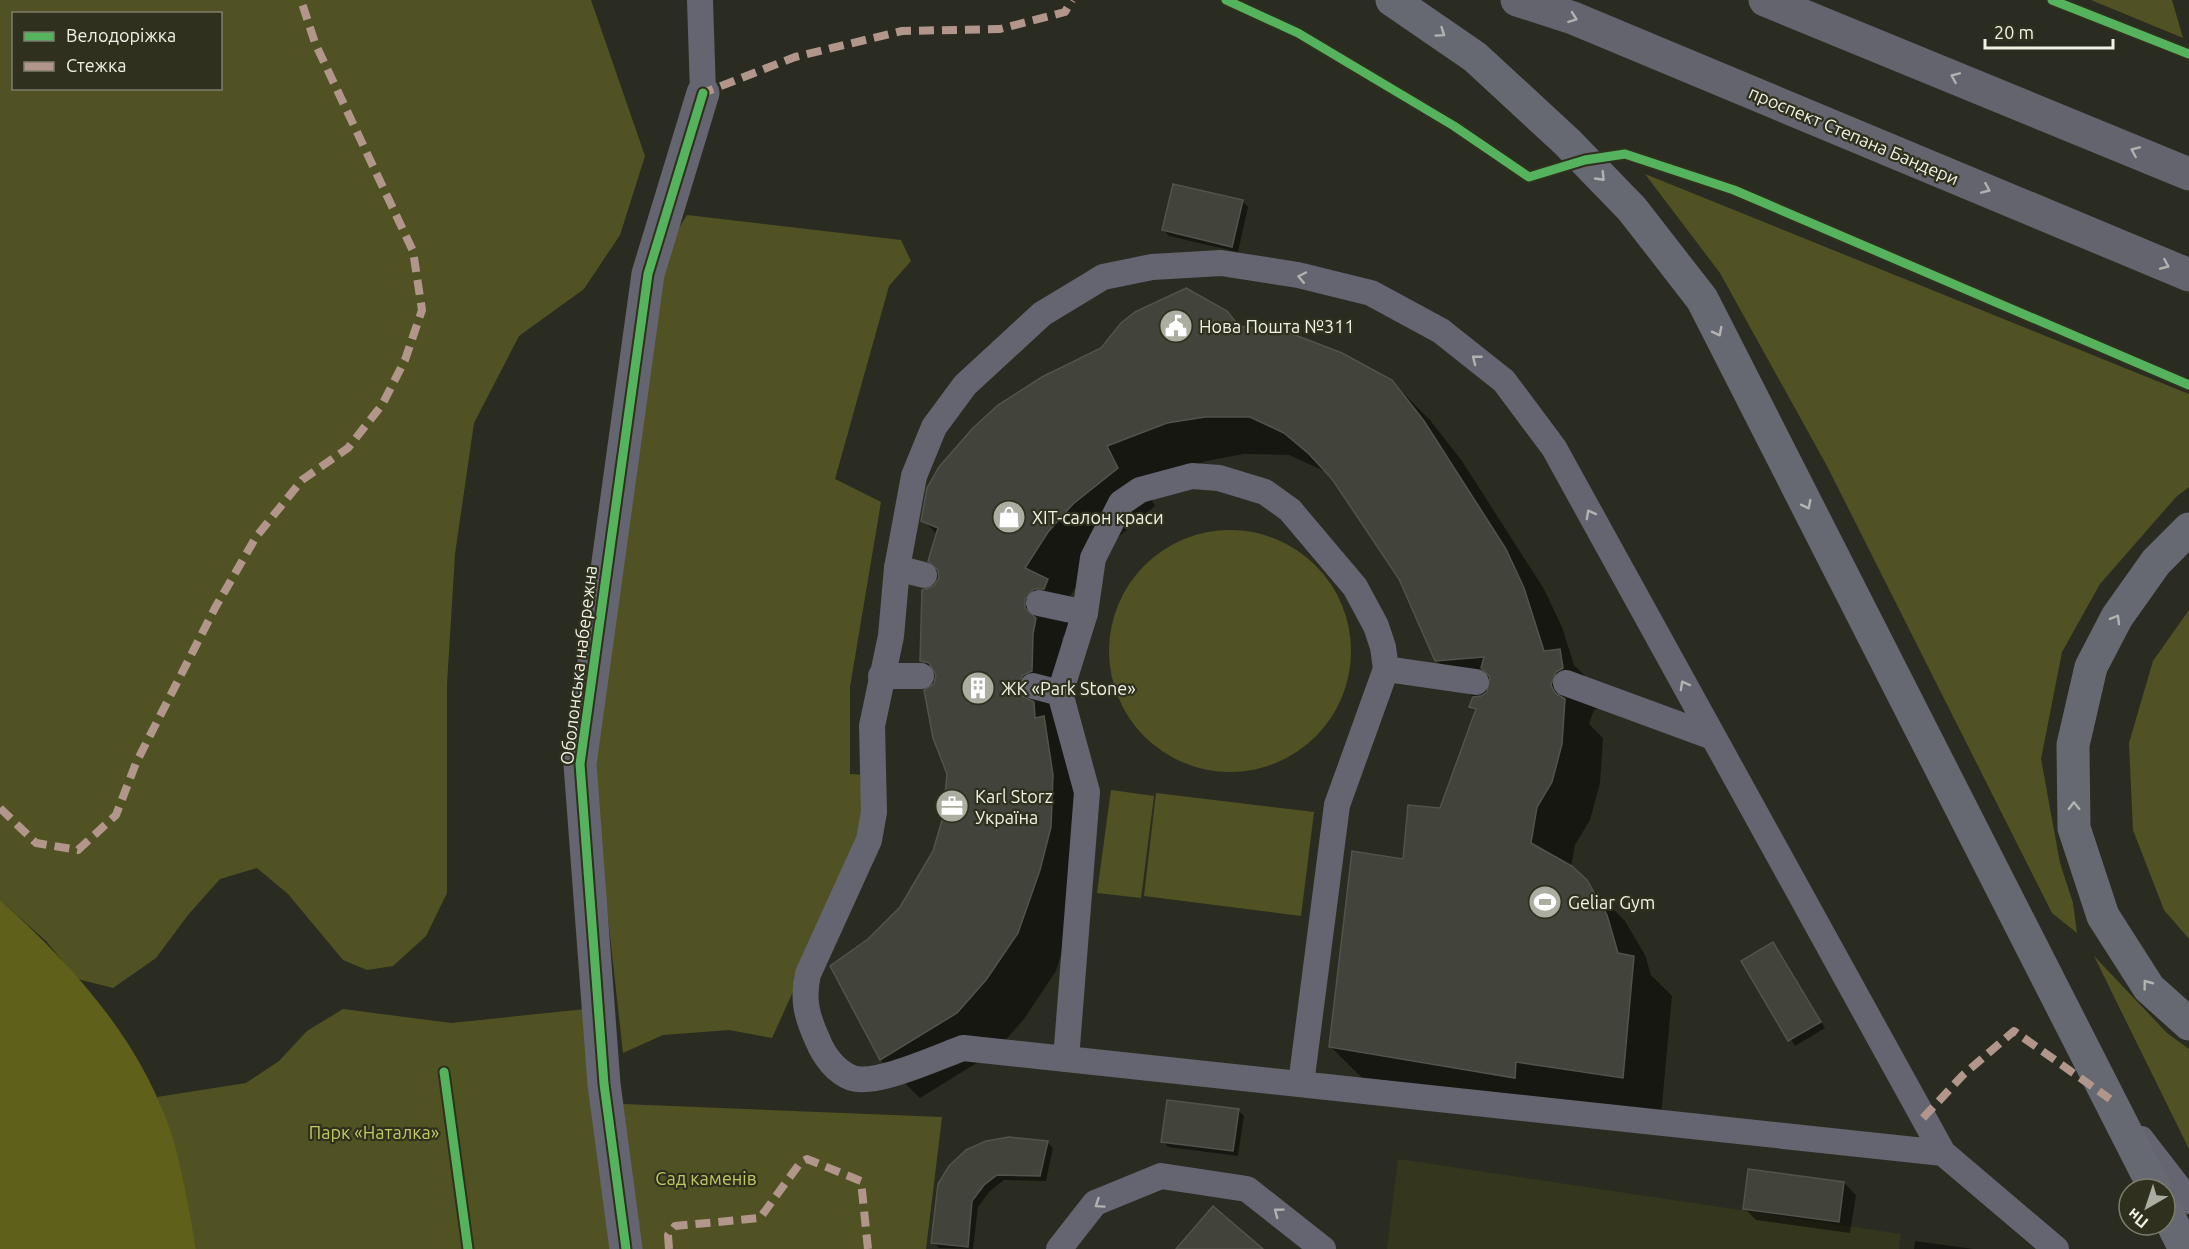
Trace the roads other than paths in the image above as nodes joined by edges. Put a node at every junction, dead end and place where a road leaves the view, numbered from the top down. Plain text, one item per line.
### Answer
1 (700, 0) edge
2 (1392, 0) edge
3 (1517, 0) edge
4 (1765, 0) edge
5 (703, 93) joint
6 (2189, 174) edge
7 (2189, 275) edge
8 (2189, 529) edge
9 (897, 568) junction
10 (924, 575) dead end
11 (1039, 603) dead end
12 (1084, 613) junction
13 (1386, 669) junction
14 (881, 676) junction
15 (921, 676) dead end
16 (1476, 682) dead end
17 (1566, 683) dead end
18 (1033, 686) dead end
19 (1060, 693) junction
20 (1713, 736) junction
21 (2189, 1024) edge
22 (1065, 1059) junction
23 (1301, 1084) junction
24 (2110, 1099) junction
25 (1943, 1153) junction
26 (2149, 1177) edge
27 (2189, 1202) edge
28 (2177, 1233) edge
29 (626, 1249) edge
30 (1059, 1249) edge
31 (1323, 1249) edge
32 (2056, 1249) edge
33 (2185, 1249) edge

1 - 5 lane
2 -> 24 main road
3 -> 7 main road, проспект Степана Бандери
6 -> 4 main road
5 - 29 street, Оболонська набережна
21 -> 8 main road
9 - 10 lane
9 - 14 lane
20 -> 9 lane
11 - 12 lane
12 - 13 lane
12 - 19 lane
13 - 16 lane
13 - 23 lane
14 - 15 lane
14 - 22 lane
17 - 20 lane
18 - 19 lane
19 - 22 lane
20 - 25 lane
22 - 23 lane
23 - 25 lane
24 - 26 main road
24 - 27 lane
25 - 32 lane
28 - 33 main road
31 -> 30 lane

